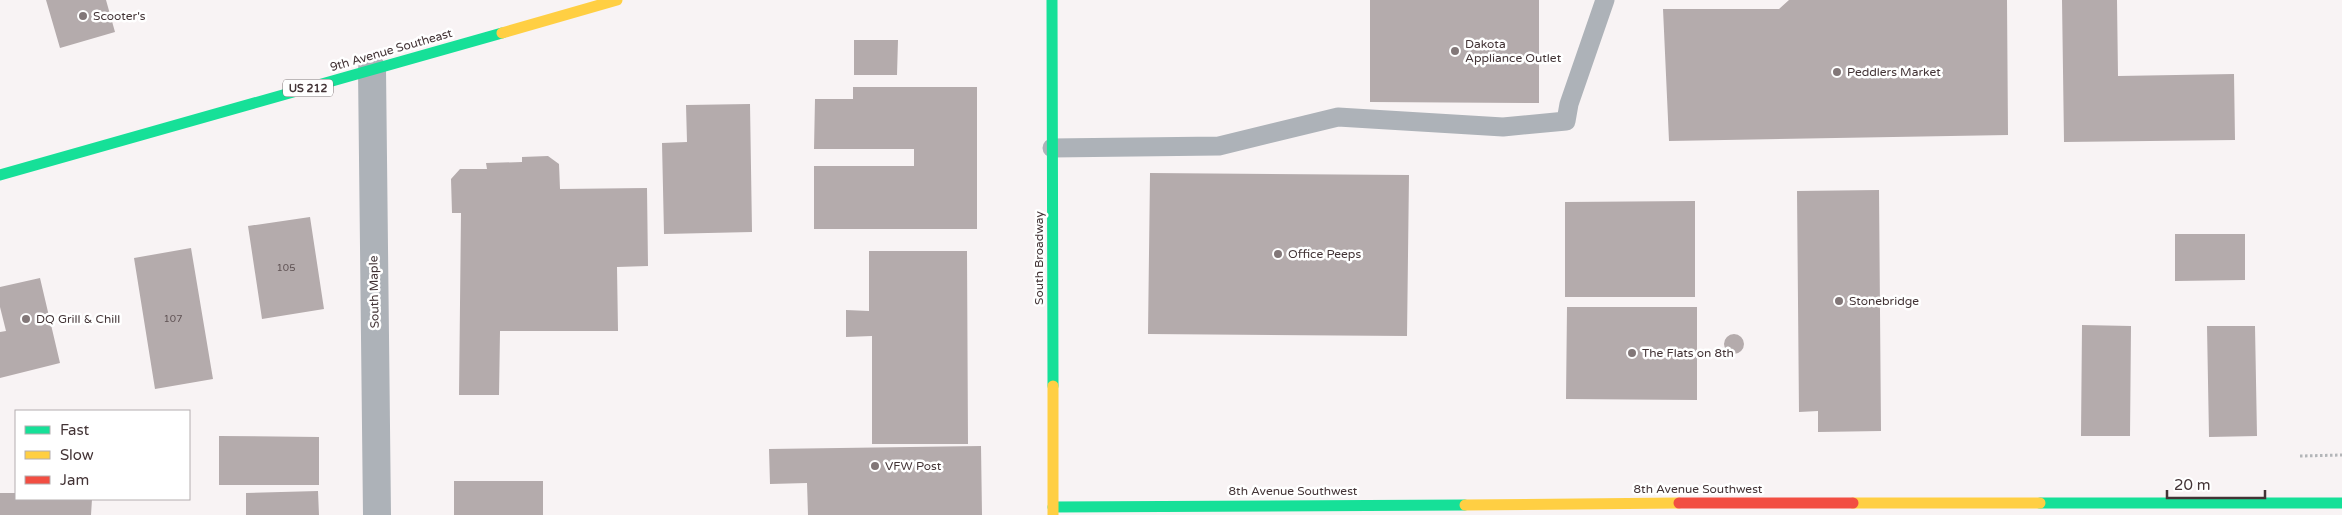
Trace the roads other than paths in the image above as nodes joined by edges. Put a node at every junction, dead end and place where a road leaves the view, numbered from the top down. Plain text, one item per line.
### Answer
1 (617, 0) edge
2 (1052, 0) edge
3 (1605, 0) edge
4 (372, 70) junction
5 (1052, 148) junction
6 (0, 175) edge
7 (2342, 503) edge
8 (1714, 509) edge
9 (2039, 509) edge
10 (1396, 510) edge
11 (1054, 511) edge
12 (376, 515) edge

1 - 4 street, 9th Avenue Southeast / US 212
2 - 5 street, South Broadway
3 - 5 lane
4 - 6 street, 9th Avenue Southeast / US 212
4 - 12 street, South Maple
5 - 11 street, South Broadway
7 - 9 street, 8th Avenue Southwest
8 - 9 street, 8th Avenue Southwest
8 - 10 street, 8th Avenue Southwest
10 - 11 street, 8th Avenue Southwest

